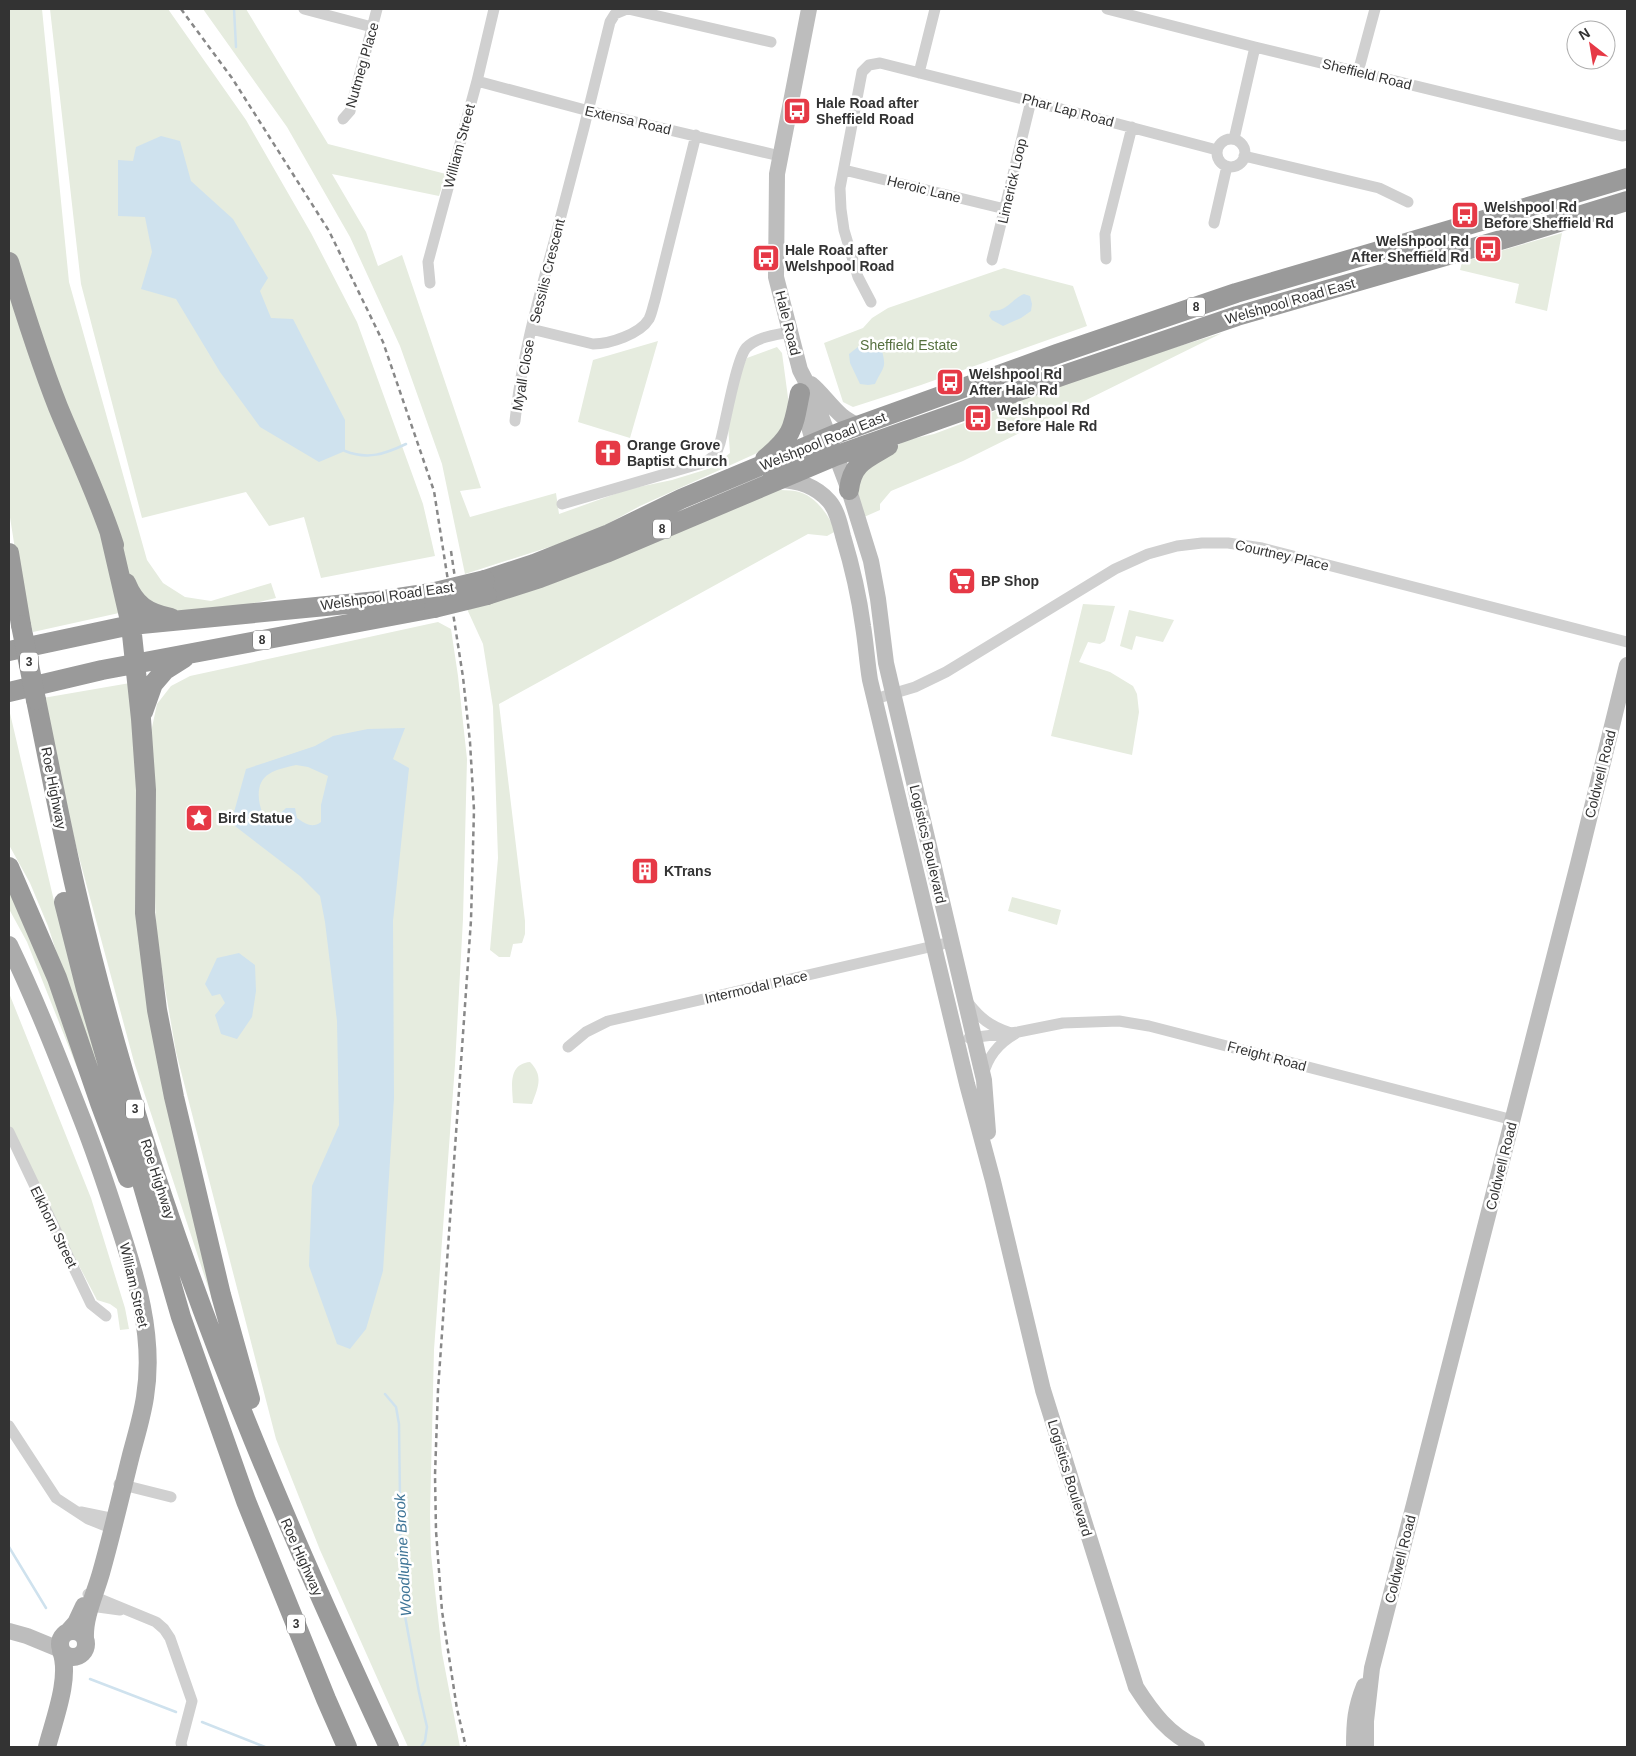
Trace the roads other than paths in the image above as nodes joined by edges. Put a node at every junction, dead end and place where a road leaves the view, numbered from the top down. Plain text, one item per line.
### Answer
1 (304, 9) edge
2 (377, 9) edge
3 (494, 9) edge
4 (628, 9) edge
5 (809, 9) edge
6 (935, 9) edge
7 (1107, 9) edge
8 (1375, 9) edge
9 (372, 27) junction
10 (771, 42) dead end
11 (1255, 47) junction
12 (1358, 72) junction
13 (919, 73) junction
14 (476, 81) junction
15 (1031, 100) junction
16 (589, 111) junction
17 (343, 119) dead end
18 (1132, 127) junction
19 (696, 135) junction
20 (1627, 135) edge
21 (1234, 139) junction
22 (1217, 150) junction
23 (780, 156) junction
24 (1244, 156) junction
25 (1227, 166) junction
26 (844, 170) junction
27 (1627, 178) edge
28 (1408, 202) dead end
29 (1627, 202) edge
30 (1005, 209) junction
31 (1214, 223) dead end
32 (1106, 259) dead end
33 (992, 260) dead end
34 (9, 262) edge
35 (430, 283) dead end
36 (871, 302) dead end
37 (531, 329) junction
38 (789, 332) junction
39 (801, 380) junction
40 (1008, 395) junction
41 (515, 421) dead end
42 (860, 425) junction
43 (824, 450) junction
44 (754, 468) junction
45 (776, 480) junction
46 (849, 490) junction
47 (562, 504) dead end
48 (110, 534) junction
49 (9, 553) edge
50 (486, 588) junction
51 (433, 600) junction
52 (183, 620) junction
53 (131, 625) junction
54 (13, 626) edge
55 (1627, 642) edge
56 (9, 651) edge
57 (194, 652) junction
58 (135, 663) junction
59 (1627, 665) edge
60 (894, 694) junction
61 (20, 696) edge
62 (875, 699) junction
63 (141, 719) junction
64 (9, 867) edge
65 (943, 944) junction
66 (9, 945) edge
67 (9, 968) edge
68 (961, 986) junction
69 (1018, 1032) junction
70 (973, 1037) junction
71 (957, 1041) junction
72 (568, 1047) dead end
73 (983, 1078) junction
74 (1512, 1120) junction
75 (9, 1132) edge
76 (993, 1181) junction
77 (106, 1316) dead end
78 (181, 1317) junction
79 (9, 1426) edge
80 (120, 1484) junction
81 (171, 1497) dead end
82 (280, 1505) junction
83 (111, 1523) junction
84 (90, 1600) junction
85 (9, 1632) edge
86 (66, 1645) junction
87 (1372, 1668) junction
88 (47, 1747) edge
89 (55, 1747) edge
90 (182, 1747) edge
91 (347, 1747) edge
92 (389, 1747) edge
93 (1197, 1747) edge
94 (1354, 1747) edge
95 (1366, 1747) edge

1 - 9 street
2 - 9 street, Nutmeg Place
3 - 14 street, William Street
4 - 10 street
4 - 16 street, Sessilis Crescent
5 - 23 street, Hale Road
6 - 13 street
7 - 11 street, Sheffield Road
8 - 12 street
9 - 17 street, Nutmeg Place
11 - 12 street, Sheffield Road
11 - 21 street
12 - 20 street, Sheffield Road
13 - 15 street, Phar Lap Road
13 - 26 street, Phar Lap Road
14 - 16 street, Extensa Road
14 - 35 street, William Street
15 - 18 street, Phar Lap Road
15 - 30 street, Limerick Loop
16 - 19 street, Extensa Road
16 - 37 street, Sessilis Crescent
18 - 22 street, Phar Lap Road
18 - 32 street
19 - 23 street, Extensa Road
19 - 37 street, Sessilis Crescent
21 - 22 street
21 - 24 street
22 - 25 street
23 - 38 street, Hale Road
24 - 25 street
24 - 28 street
25 - 31 street
26 - 30 street, Heroic Lane
26 - 36 street
27 - 42 highway, Welshpool Road East / 8
29 - 40 highway, Welshpool Road East / 8
30 - 33 street, Limerick Loop
34 - 48 highway
37 - 41 street, Myall Close
38 - 39 street, Hale Road
38 - 47 street
39 - 42 street
39 - 43 street, Hale Road
39 - 44 highway
40 - 43 highway, Welshpool Road East / 8
40 - 46 highway, 8
42 - 43 highway, Welshpool Road East / 8
43 - 44 highway, Welshpool Road East / 8
43 - 45 highway, Welshpool Road East / 8
43 - 46 street, Hale Road
44 - 50 highway, Welshpool Road East / 8
45 - 50 highway, Welshpool Road East / 8
45 - 62 street, Logistics Boulevard
46 - 60 street, Logistics Boulevard
48 - 52 highway
48 - 53 highway
49 - 54 highway, Roe Highway / 3
50 - 51 highway, Welshpool Road East / 8, bridge
51 - 52 highway, Welshpool Road East / 8
51 - 57 highway, Welshpool Road East / 8
52 - 53 highway, Welshpool Road East / 8
53 - 56 highway, Welshpool Road East / 8
53 - 58 highway
54 - 61 highway, Roe Highway / 3, bridge
55 - 60 street, Courtney Place
57 - 58 highway, Welshpool Road East / 8
57 - 63 highway
58 - 61 highway, Welshpool Road East / 8
58 - 63 highway
59 - 74 street, Coldwell Road
60 - 62 street, Courtney Place
60 - 65 street, Logistics Boulevard
61 - 78 highway, Roe Highway / 3
61 - 82 highway, Roe Highway / 3
62 - 65 street, Logistics Boulevard
63 - 82 highway
64 - 78 highway
65 - 68 street, Logistics Boulevard
65 - 71 street, Logistics Boulevard
65 - 72 street, Intermodal Place
66 - 80 main road, William Street
67 - 80 main road, William Street
68 - 69 street, Freight Road
68 - 70 street, Logistics Boulevard
69 - 70 street, Freight Road
69 - 73 street, Freight Road
69 - 74 street, Freight Road
70 - 71 street, Freight Road
70 - 73 street, Logistics Boulevard
71 - 76 street, Logistics Boulevard
73 - 76 street, Logistics Boulevard
74 - 87 street, Coldwell Road
75 - 77 street, Elkhorn Street
76 - 93 street, Logistics Boulevard
78 - 91 highway, Roe Highway / 3
79 - 83 street
80 - 81 street
80 - 83 main road, William Street
82 - 92 highway, Roe Highway / 3
83 - 84 main road, William Street
84 - 86 main road, William Street
84 - 86 main road, William Street
84 - 90 street
85 - 86 street
86 - 88 main road
86 - 89 main road, William Street
87 - 94 street
87 - 95 street

